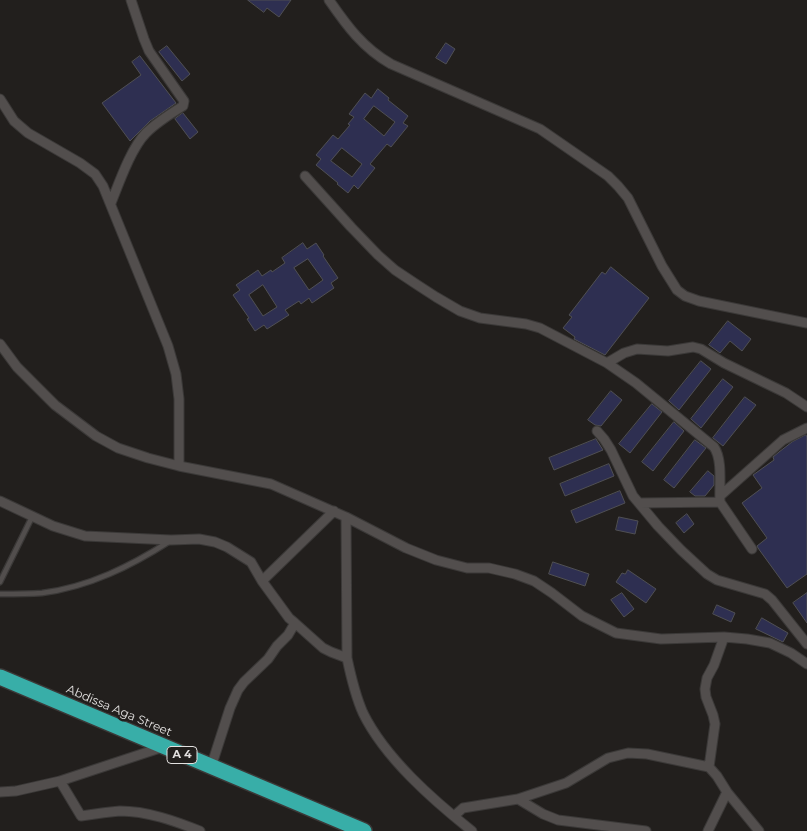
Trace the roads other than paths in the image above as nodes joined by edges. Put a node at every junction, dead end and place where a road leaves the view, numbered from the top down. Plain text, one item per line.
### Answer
1 (131, 0) edge
2 (329, 0) edge
3 (0, 99) edge
4 (306, 176) dead end
5 (111, 203) junction
6 (807, 321) edge
7 (0, 344) edge
8 (606, 364) junction
9 (807, 407) edge
10 (807, 428) edge
11 (597, 431) dead end
12 (179, 466) junction
13 (720, 499) junction
14 (0, 501) edge
15 (639, 503) junction
16 (334, 511) junction
17 (32, 517) junction
18 (346, 517) junction
19 (171, 540) junction
20 (752, 549) dead end
21 (262, 581) junction
22 (0, 582) edge
23 (0, 594) edge
24 (294, 623) junction
25 (724, 637) junction
26 (807, 644) edge
27 (347, 658) junction
28 (807, 664) edge
29 (0, 677) edge
30 (163, 747) junction
31 (211, 767) junction
32 (709, 767) junction
33 (60, 781) junction
34 (0, 792) edge
35 (727, 792) junction
36 (518, 799) junction
37 (454, 816) junction
38 (184, 828) edge
39 (200, 831) edge
40 (364, 831) edge
41 (472, 831) edge
42 (646, 831) edge
43 (708, 831) edge
44 (759, 831) edge

1 - 5 street
2 - 6 street
3 - 5 street
4 - 8 street
5 - 12 street
7 - 12 street
8 - 9 street
8 - 13 street
10 - 13 street
11 - 15 street
12 - 16 street
13 - 15 street
13 - 20 street
14 - 17 street
15 - 26 street
16 - 18 street
16 - 21 street
17 - 19 street
17 - 22 lane
18 - 25 street
18 - 27 street
19 - 21 street
19 - 23 lane
21 - 24 street
24 - 27 street
24 - 31 street
25 - 28 street
25 - 32 street
27 - 37 street
29 - 30 highway, Abdissa Aga Street / A 4
30 - 31 highway, Abdissa Aga Street / A 4
30 - 33 street
31 - 40 highway, Abdissa Aga Street / A 4
32 - 35 street
32 - 36 street
33 - 34 street
33 - 38 street
35 - 43 street
35 - 44 street
36 - 37 street
36 - 42 street
37 - 41 street
38 - 39 street

